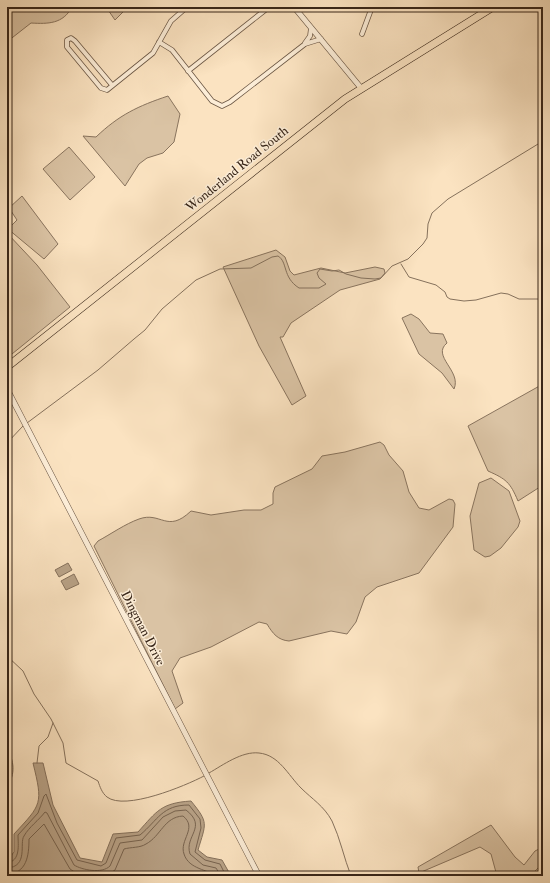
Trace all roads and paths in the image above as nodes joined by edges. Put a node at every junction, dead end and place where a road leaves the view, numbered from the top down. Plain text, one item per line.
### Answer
1 (187, 7) edge
2 (269, 7) edge
3 (294, 7) edge
4 (372, 7) edge
5 (493, 7) edge
6 (311, 27) junction
7 (362, 34) dead end
8 (321, 39) junction
9 (159, 42) junction
10 (305, 44) junction
11 (188, 70) junction
12 (112, 85) junction
13 (361, 88) junction
14 (7, 367) edge
15 (7, 390) edge
16 (259, 876) edge

1 - 9 street
2 - 11 street
3 - 6 street
4 - 7 street
5 - 13 main road, Wonderland Road South
6 - 8 street
6 - 10 street
8 - 10 street
8 - 13 street
9 - 11 street
9 - 12 street
10 - 11 street
12 - 12 street
13 - 14 main road, Wonderland Road South
15 - 16 street, Dingman Drive

